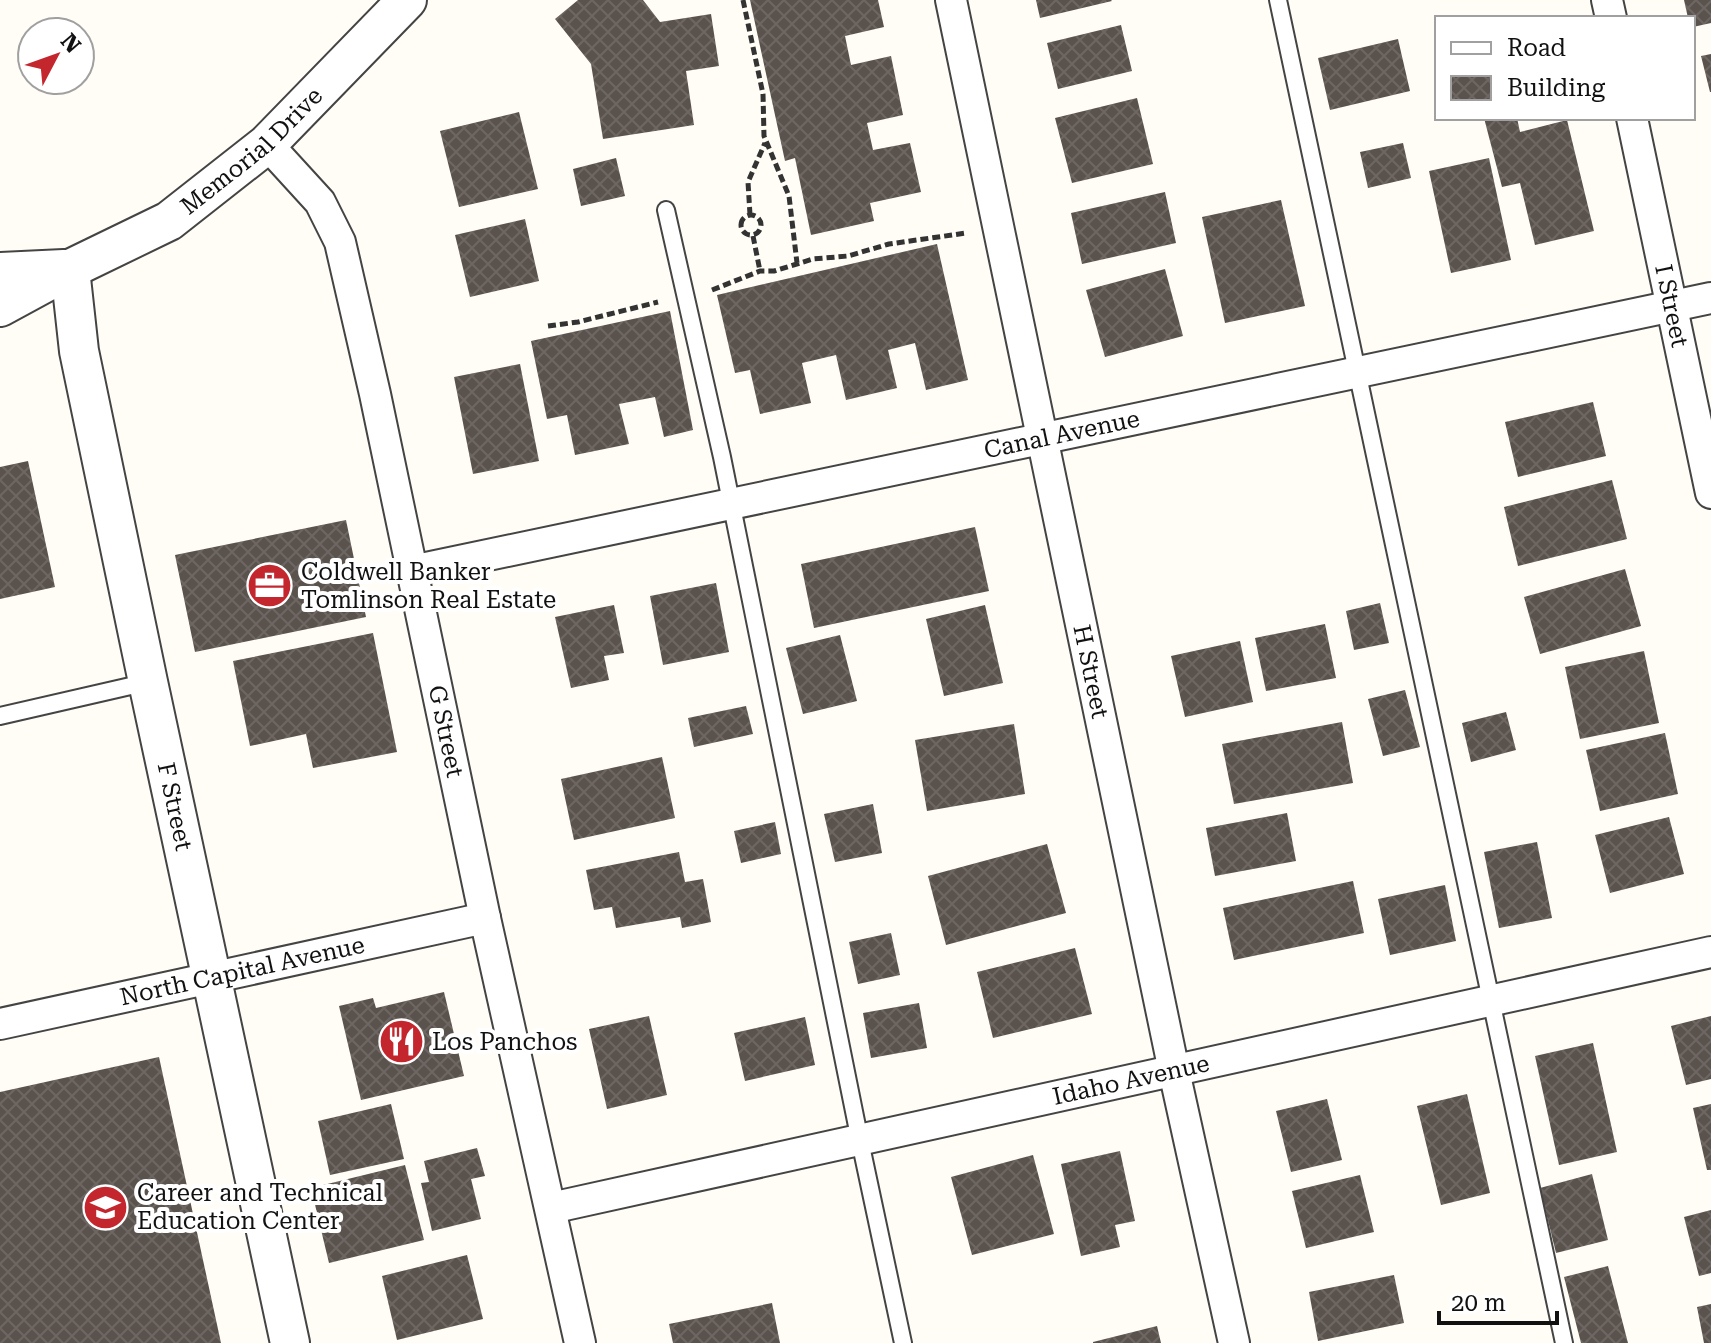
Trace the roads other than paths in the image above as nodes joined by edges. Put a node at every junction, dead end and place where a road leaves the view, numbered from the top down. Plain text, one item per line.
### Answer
1 (407, 0) edge
2 (951, 0) edge
3 (1278, 0) edge
4 (1632, 120) edge
5 (267, 144) junction
6 (666, 210) dead end
7 (70, 269) junction
8 (0, 272) edge
9 (1711, 298) edge
10 (1672, 306) junction
11 (0, 307) edge
12 (1356, 372) junction
13 (1044, 438) junction
14 (1711, 493) edge
15 (731, 504) junction
16 (412, 571) junction
17 (148, 682) junction
18 (0, 716) edge
19 (485, 918) junction
20 (1711, 952) edge
21 (212, 978) junction
22 (1492, 999) junction
23 (0, 1024) edge
24 (1174, 1071) junction
25 (860, 1141) junction
26 (551, 1208) junction
27 (290, 1343) edge
28 (580, 1343) edge
29 (903, 1343) edge
30 (1234, 1343) edge
31 (1564, 1343) edge

1 - 5 street, Memorial Drive
2 - 13 street, H Street
3 - 12 lane
4 - 10 street, I Street
5 - 7 street, Memorial Drive
5 - 16 street, G Street
6 - 15 lane
7 - 8 street, Memorial Drive
7 - 11 street, Memorial Drive
7 - 17 street, F Street
9 - 10 street, Canal Avenue
10 - 12 street, Canal Avenue
10 - 14 street, I Street
12 - 13 street, Canal Avenue
12 - 22 lane
13 - 15 street, Canal Avenue
13 - 24 street, H Street
15 - 16 street, Canal Avenue
15 - 25 lane
16 - 19 street, G Street
17 - 18 lane
17 - 21 street, F Street
19 - 21 street, North Capital Avenue
19 - 26 street, G Street
20 - 22 street, Idaho Avenue
21 - 23 street, North Capital Avenue
21 - 27 street, F Street
22 - 24 street, Idaho Avenue
22 - 31 lane
24 - 25 street, Idaho Avenue
24 - 30 street, H Street
25 - 26 street, Idaho Avenue
25 - 29 lane
26 - 28 street, G Street

